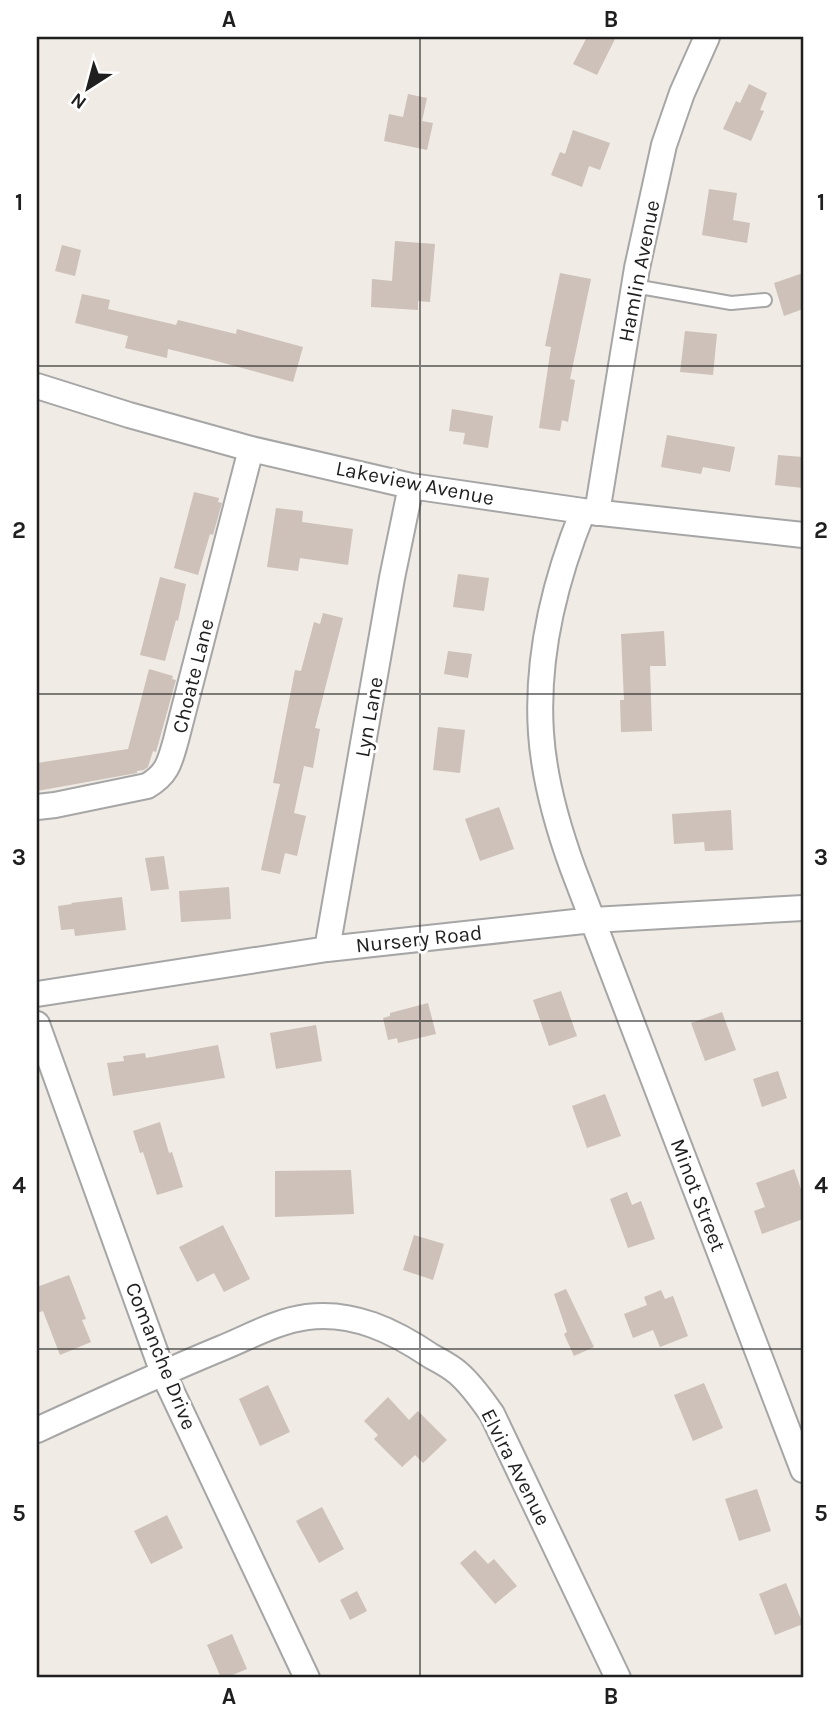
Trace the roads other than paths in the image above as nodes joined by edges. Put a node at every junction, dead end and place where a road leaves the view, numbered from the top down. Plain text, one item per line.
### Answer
1 (707, 37) edge
2 (634, 286) junction
3 (765, 300) dead end
4 (37, 386) edge
5 (251, 449) junction
6 (411, 486) junction
7 (590, 512) junction
8 (803, 535) edge
9 (37, 807) edge
10 (803, 908) edge
11 (593, 920) junction
12 (327, 949) junction
13 (37, 995) edge
14 (37, 1024) edge
15 (163, 1373) junction
16 (37, 1430) edge
17 (803, 1470) edge
18 (307, 1678) edge
19 (618, 1678) edge

1 - 2 street, Hamlin Avenue
2 - 3 lane
2 - 7 street, Hamlin Avenue
4 - 5 street, Lakeview Avenue
5 - 6 street, Lakeview Avenue
5 - 9 street, Choate Lane
6 - 7 street, Lakeview Avenue
6 - 12 street, Lyn Lane
7 - 8 street, Lakeview Avenue
7 - 11 street, Hamlin Avenue
10 - 11 street, Nursery Road
11 - 12 street, Nursery Road
11 - 17 street, Minot Street
12 - 13 street, Nursery Road
14 - 15 street, Comanche Drive
15 - 16 street, Elvira Avenue
15 - 18 street, Comanche Drive
15 - 19 street, Elvira Avenue

